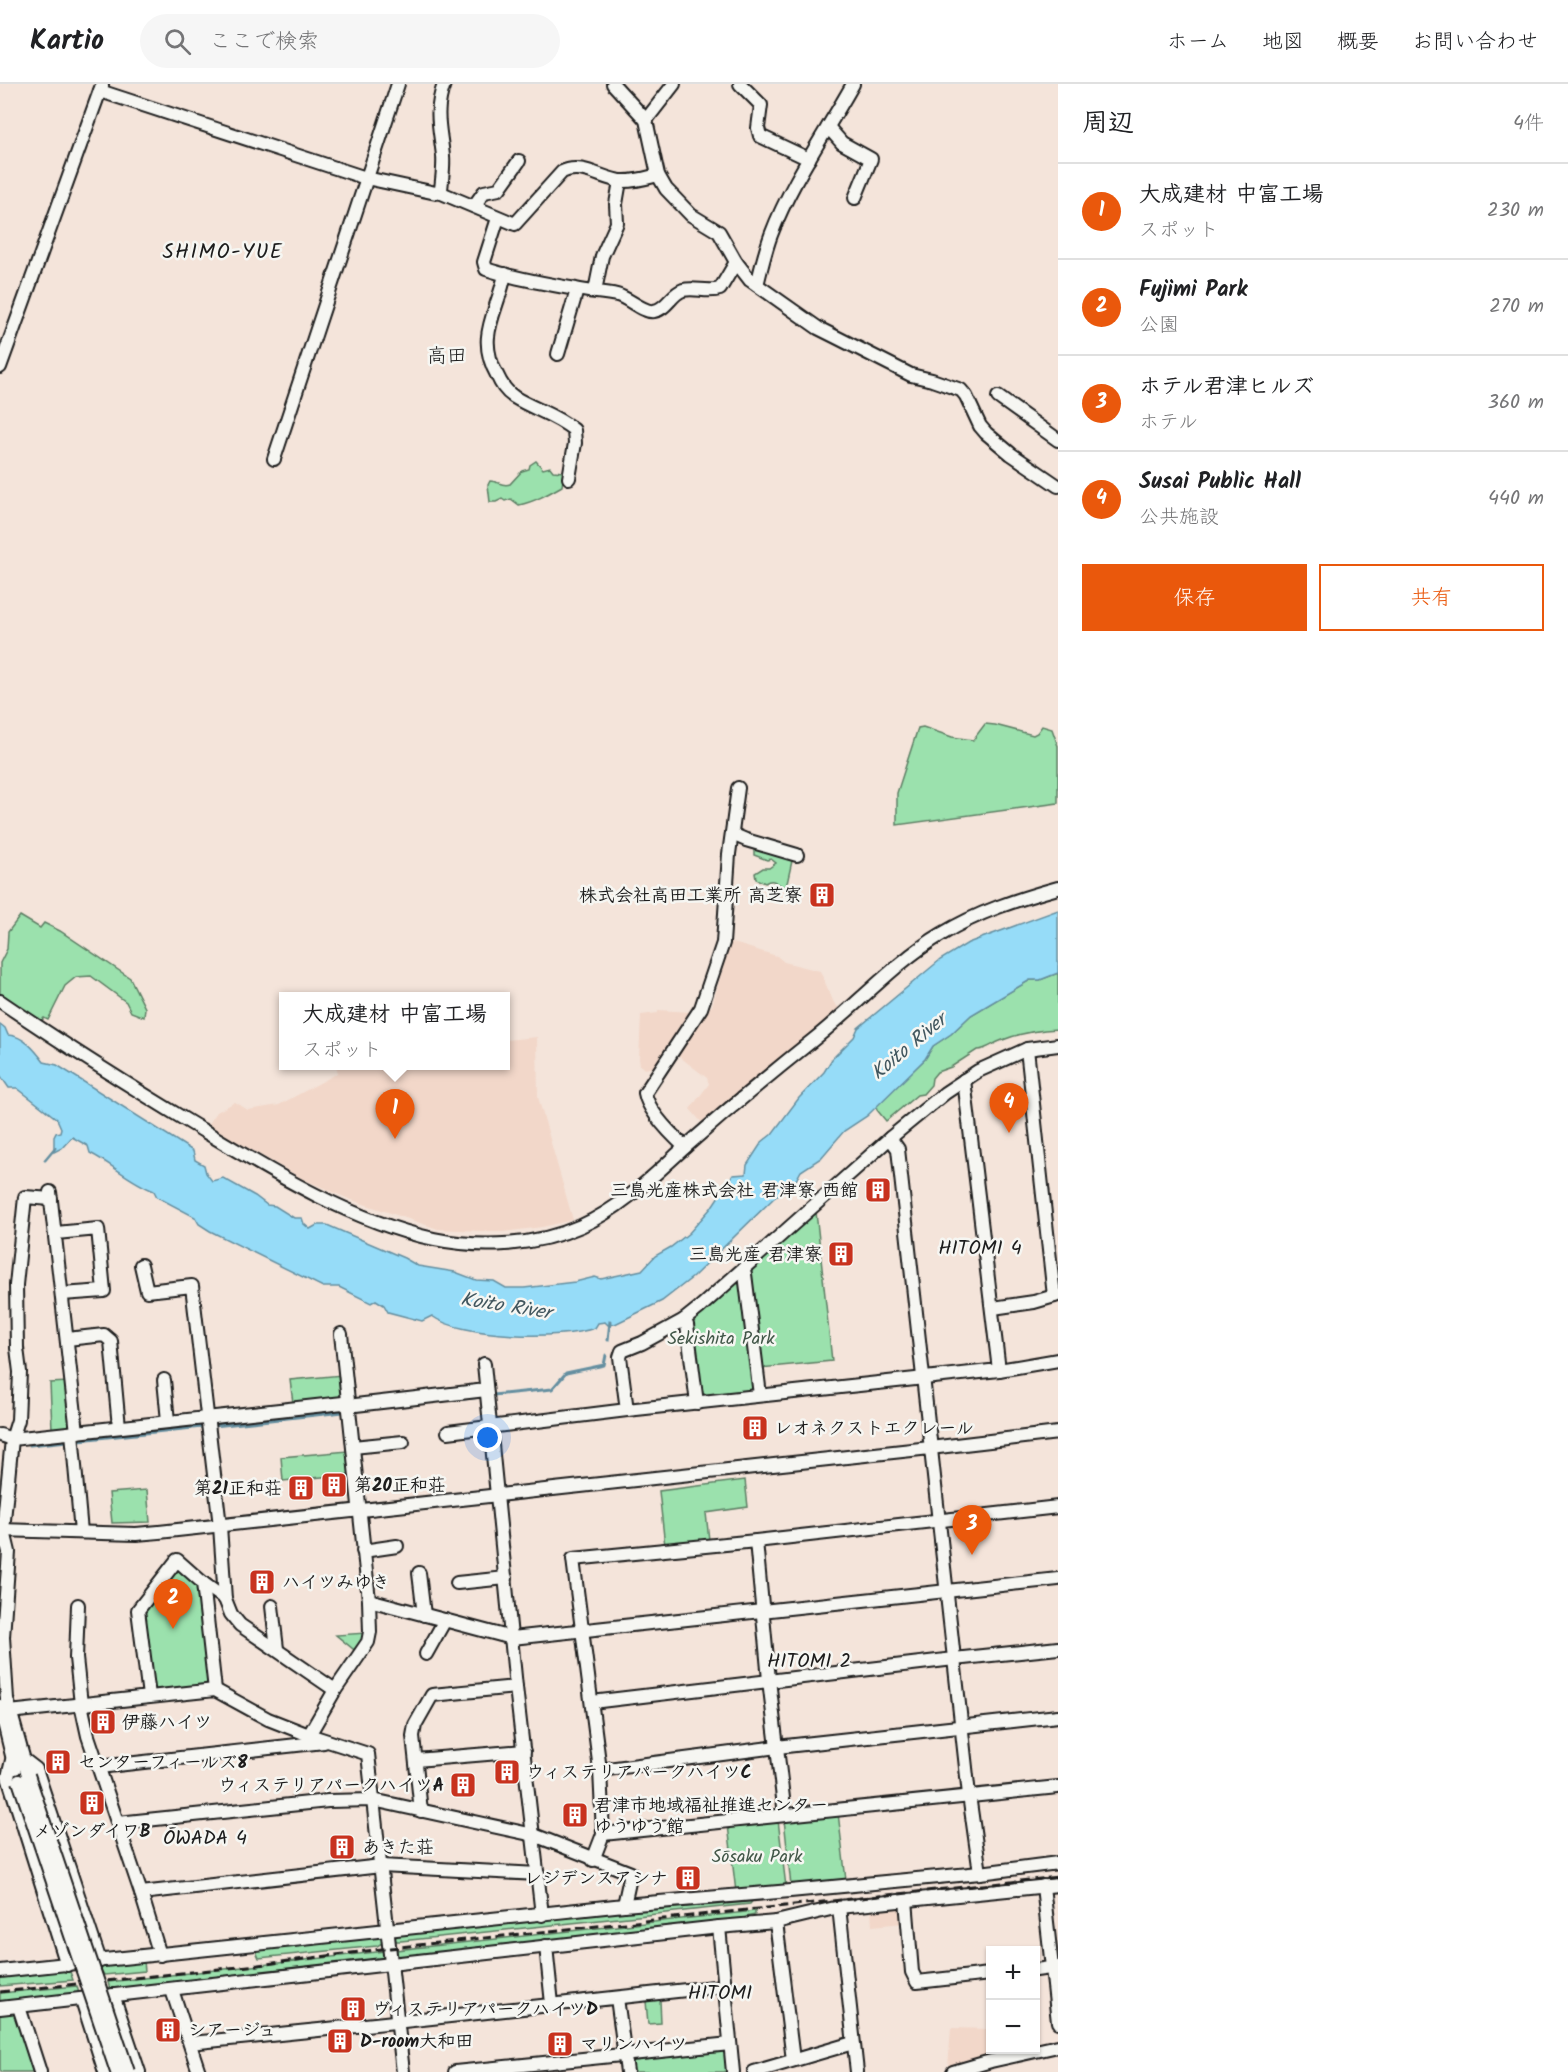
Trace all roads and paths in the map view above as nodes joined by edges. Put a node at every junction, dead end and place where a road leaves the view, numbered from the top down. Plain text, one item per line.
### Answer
1 (398, 84) edge
2 (444, 84) edge
3 (613, 84) edge
4 (674, 84) edge
5 (740, 84) edge
6 (853, 84) edge
7 (101, 87) edge
8 (646, 120) junction
9 (828, 127) junction
10 (809, 159) junction
11 (519, 161) dead end
12 (658, 175) junction
13 (366, 178) junction
14 (620, 181) junction
15 (439, 192) junction
16 (855, 198) dead end
17 (474, 206) junction
18 (498, 218) junction
19 (736, 262) junction
20 (505, 274) junction
21 (756, 285) junction
22 (578, 290) junction
23 (596, 291) junction
24 (558, 354) dead end
25 (0, 367) edge
26 (998, 398) dead end
27 (1058, 440) edge
28 (274, 459) dead end
29 (569, 478) dead end
30 (1058, 486) edge
31 (738, 788) dead end
32 (732, 834) junction
33 (797, 855) dead end
34 (1058, 888) edge
35 (0, 1001) edge
36 (1058, 1045) edge
37 (1027, 1049) junction
38 (963, 1080) junction
39 (890, 1138) junction
40 (686, 1147) junction
41 (56, 1233) junction
42 (141, 1265) dead end
43 (743, 1270) junction
44 (62, 1294) junction
45 (1056, 1295) edge
46 (993, 1308) junction
47 (684, 1320) junction
48 (341, 1334) dead end
49 (68, 1339) junction
50 (1058, 1360) edge
51 (484, 1364) dead end
52 (999, 1370) junction
53 (923, 1377) junction
54 (164, 1380) dead end
55 (486, 1390) junction
56 (760, 1395) junction
57 (697, 1403) junction
58 (347, 1406) junction
59 (627, 1410) junction
60 (206, 1418) junction
61 (168, 1422) junction
62 (119, 1426) junction
63 (490, 1426) junction
64 (75, 1432) junction
65 (448, 1432) dead end
66 (1058, 1433) edge
67 (6, 1437) edge
68 (403, 1442) dead end
69 (352, 1448) junction
70 (930, 1448) junction
71 (497, 1496) junction
72 (1058, 1508) edge
73 (359, 1510) junction
74 (938, 1520) junction
75 (220, 1526) junction
76 (1, 1532) edge
77 (81, 1532) junction
78 (756, 1541) junction
79 (397, 1546) dead end
80 (363, 1551) junction
81 (419, 1573) dead end
82 (506, 1578) junction
83 (1058, 1579) edge
84 (203, 1583) junction
85 (457, 1583) dead end
86 (947, 1592) junction
87 (225, 1599) junction
88 (369, 1600) junction
89 (78, 1605) dead end
90 (272, 1606) dead end
91 (762, 1612) junction
92 (424, 1615) junction
93 (445, 1620) junction
94 (582, 1630) junction
95 (512, 1638) junction
96 (1058, 1648) edge
97 (277, 1649) junction
98 (426, 1654) dead end
99 (954, 1659) junction
100 (769, 1680) junction
101 (516, 1687) junction
102 (215, 1690) junction
103 (335, 1690) junction
104 (149, 1696) junction
105 (592, 1702) junction
106 (81, 1704) junction
107 (3, 1711) edge
108 (1058, 1716) edge
109 (962, 1727) junction
110 (309, 1735) junction
111 (328, 1742) junction
112 (777, 1747) junction
113 (524, 1751) junction
114 (18, 1760) junction
115 (416, 1760) junction
116 (99, 1767) junction
117 (600, 1770) junction
118 (23, 1778) junction
119 (1058, 1787) edge
120 (969, 1795) junction
121 (373, 1800) junction
122 (421, 1811) junction
123 (785, 1815) junction
124 (118, 1823) junction
125 (603, 1834) junction
126 (534, 1835) junction
127 (593, 1860) junction
128 (1058, 1863) edge
129 (381, 1866) junction
130 (980, 1873) junction
131 (538, 1874) junction
132 (1058, 1885) edge
133 (1043, 1886) junction
134 (141, 1893) junction
135 (906, 1900) junction
136 (624, 1905) junction
137 (839, 1907) junction
138 (542, 1915) junction
139 (776, 1922) junction
140 (718, 1927) junction
141 (388, 1930) junction
142 (546, 1946) junction
143 (160, 1955) junction
144 (100, 1961) junction
145 (391, 1964) junction
146 (67, 1965) junction
147 (1, 1967) edge
148 (1055, 1968) edge
149 (1040, 1970) edge
150 (986, 1974) edge
151 (723, 1986) junction
152 (172, 1989) junction
153 (113, 1995) junction
154 (617, 1998) junction
155 (82, 2000) junction
156 (552, 2004) junction
157 (20, 2007) junction
158 (0, 2008) edge
159 (1058, 2022) edge
160 (397, 2023) junction
161 (190, 2043) junction
162 (853, 2043) junction
163 (729, 2044) junction
164 (1058, 2046) edge
165 (625, 2056) junction
166 (793, 2060) junction
167 (993, 2066) edge
168 (40, 2072) edge
169 (105, 2072) edge
170 (117, 2072) edge
171 (129, 2072) edge
172 (139, 2072) edge
173 (199, 2072) edge
174 (403, 2072) edge
175 (455, 2072) edge
176 (627, 2072) edge
177 (733, 2072) edge
178 (754, 2072) edge
179 (857, 2072) edge
180 (953, 2072) edge

1 - 13 street
2 - 15 street
3 - 8 street
4 - 8 street
5 - 10 street
6 - 9 street
7 - 13 street
7 - 25 street
8 - 12 street
9 - 10 street
9 - 16 street
10 - 21 street
11 - 17 street
12 - 14 street
12 - 19 street
13 - 15 street
13 - 28 street
14 - 18 street
14 - 23 street
15 - 17 street
17 - 18 street
18 - 20 street
19 - 21 street
19 - 23 street
20 - 22 street
20 - 29 street
21 - 30 street
22 - 23 street
22 - 24 street
26 - 27 street
31 - 32 street
32 - 33 street
32 - 40 street
34 - 40 street
35 - 40 street
36 - 37 street
37 - 38 street
37 - 45 street
38 - 39 street
38 - 46 street
39 - 43 street
39 - 53 street
41 - 44 street
41 - 44 street
41 - 67 street
42 - 60 street
43 - 47 street
43 - 56 street
44 - 49 street
45 - 46 street
46 - 52 street
47 - 57 street
47 - 59 street
48 - 58 street
49 - 62 street
49 - 64 street
50 - 52 street
51 - 55 street
52 - 53 street
53 - 56 street
53 - 70 street
54 - 61 street
55 - 58 street
55 - 63 street
56 - 57 street
57 - 59 street
58 - 60 street
58 - 69 street
59 - 63 street
60 - 61 street
60 - 75 street
61 - 62 street
62 - 64 street
63 - 65 street
63 - 71 street
64 - 67 street
64 - 77 street
66 - 70 street
67 - 76 street
68 - 69 street
69 - 73 street
70 - 71 street
70 - 74 street
71 - 73 street
71 - 82 street
72 - 74 street
73 - 75 street
73 - 80 street
74 - 78 street
74 - 86 street
75 - 77 street
75 - 87 street
76 - 77 street
76 - 107 street
78 - 91 street
78 - 94 street
79 - 80 street
80 - 88 street
81 - 92 street
82 - 85 street
82 - 95 street
83 - 86 street
84 - 87 street
84 - 102 street
84 - 104 street
86 - 91 street
86 - 99 street
87 - 97 street
88 - 92 street
88 - 103 street
89 - 106 street
90 - 97 street
91 - 94 street
91 - 100 street
92 - 93 street
93 - 95 street
93 - 98 street
94 - 95 street
94 - 105 street
95 - 101 street
96 - 99 street
97 - 103 street
99 - 100 street
99 - 109 street
100 - 105 street
100 - 112 street
101 - 113 street
101 - 115 street
102 - 104 street
102 - 110 street
103 - 110 street
104 - 106 street
105 - 117 street
106 - 107 street
106 - 116 street
107 - 114 street
108 - 109 street
109 - 112 street
109 - 120 street
110 - 111 street
111 - 116 street
111 - 121 street
112 - 117 street
112 - 123 street
113 - 115 street
113 - 126 street
114 - 118 street
114 - 144 street
114 - 146 street
115 - 122 street
116 - 124 street
117 - 125 street
118 - 170 street, bridge
118 - 171 street, bridge
119 - 120 street
120 - 123 street
120 - 130 street
121 - 122 street
121 - 124 street
121 - 129 street
122 - 126 street
123 - 125 street
124 - 134 street
125 - 127 street
126 - 127 street
126 - 131 street
127 - 136 street
128 - 130 street
129 - 131 street
129 - 134 street
129 - 141 street
130 - 136 street
131 - 138 street
132 - 133 street
133 - 135 street
133 - 148 street
134 - 143 street
135 - 137 street
135 - 150 street
136 - 138 street
137 - 139 street
137 - 162 street
138 - 141 street
139 - 140 street
139 - 166 street
140 - 142 street
140 - 151 street
141 - 143 street
141 - 145 street
142 - 145 street
142 - 156 street
143 - 144 street
144 - 146 street
145 - 152 street
145 - 160 street
146 - 147 street
148 - 149 street
148 - 159 street
151 - 154 street
151 - 163 street
152 - 153 street
152 - 161 street
153 - 155 street
153 - 172 street
154 - 156 street
154 - 165 street
155 - 157 street
155 - 169 street
156 - 160 street
157 - 158 street
157 - 168 street
160 - 161 street
160 - 174 street
161 - 173 street
162 - 166 street
162 - 179 street
163 - 165 street
163 - 177 street
164 - 167 street
165 - 175 street
165 - 176 street
166 - 178 street
167 - 180 street

